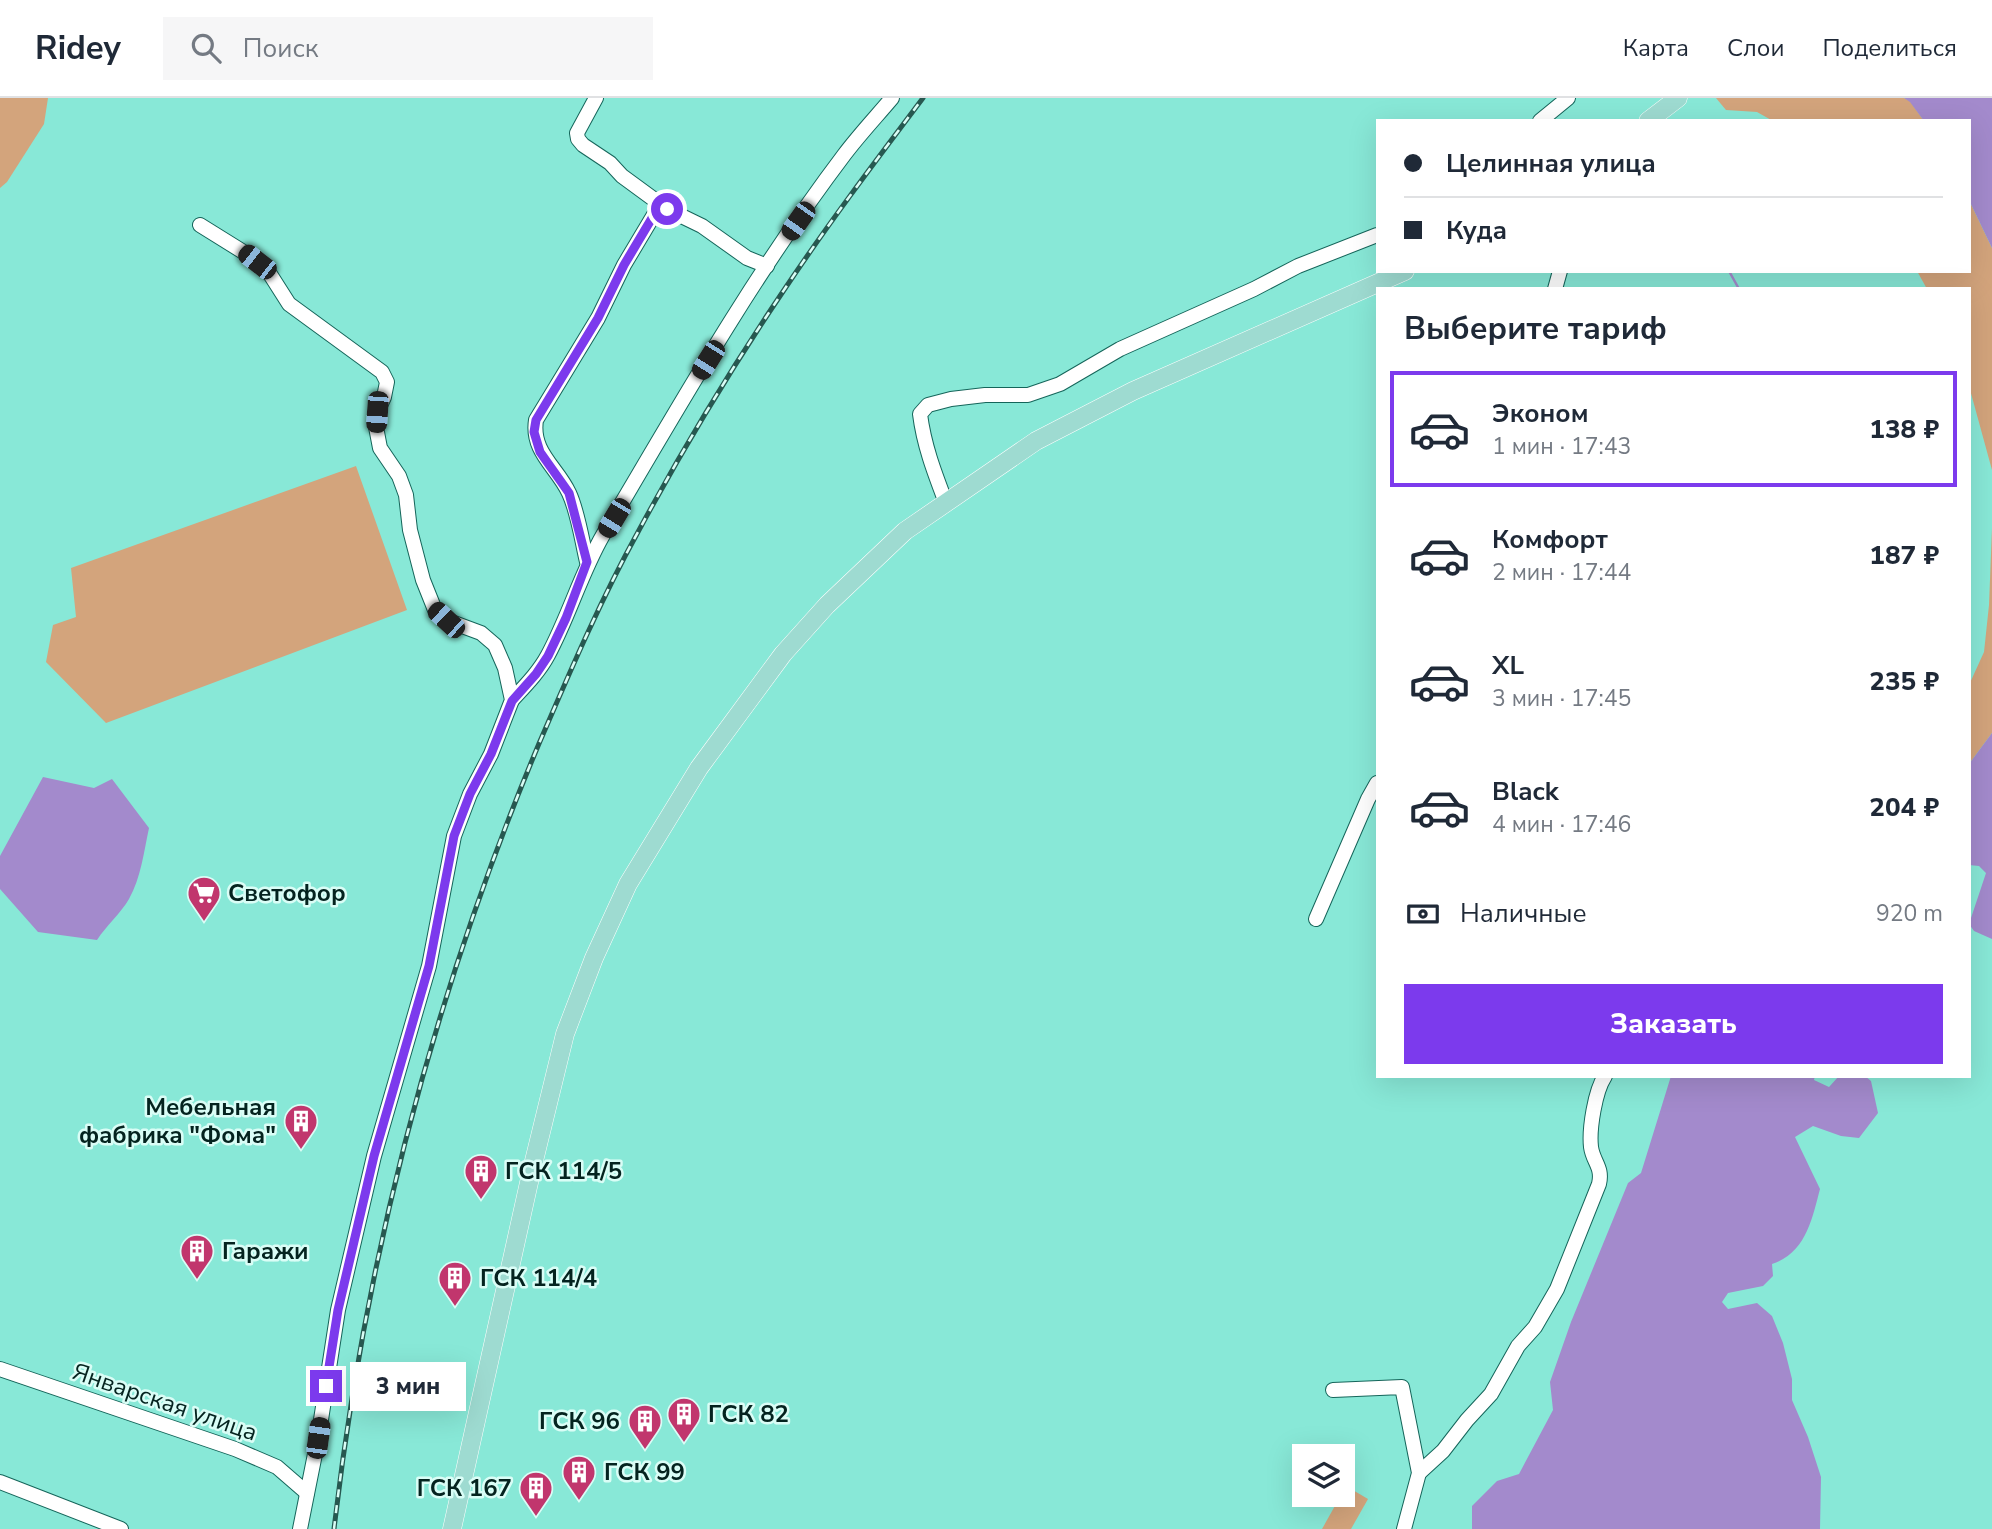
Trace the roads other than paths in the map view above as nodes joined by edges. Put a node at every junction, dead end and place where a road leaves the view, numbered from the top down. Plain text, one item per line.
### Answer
1 (596, 98) edge
2 (892, 98) edge
3 (1568, 98) edge
4 (1675, 100) edge
5 (1542, 119) edge
6 (1651, 119) edge
7 (667, 209) junction
8 (200, 225) dead end
9 (1376, 235) edge
10 (768, 266) junction
11 (1400, 273) edge
12 (946, 503) junction
13 (587, 562) junction
14 (512, 701) junction
15 (1376, 785) edge
16 (1316, 919) dead end
17 (1604, 1078) edge
18 (0, 1369) edge
19 (1333, 1390) dead end
20 (1419, 1473) junction
21 (0, 1482) edge
22 (307, 1493) junction
23 (121, 1529) edge
24 (300, 1529) edge
25 (452, 1529) edge
26 (1404, 1529) edge

1 - 7 street
2 - 10 street
3 - 5 street
4 - 6 main road
7 - 10 street
7 - 13 street
8 - 14 street
9 - 12 street
10 - 13 street
11 - 12 main road
12 - 25 main road
13 - 14 street
14 - 22 street
15 - 16 street
17 - 20 street
18 - 22 street, Январская улица
19 - 20 street
20 - 26 street
21 - 23 street
22 - 24 street

